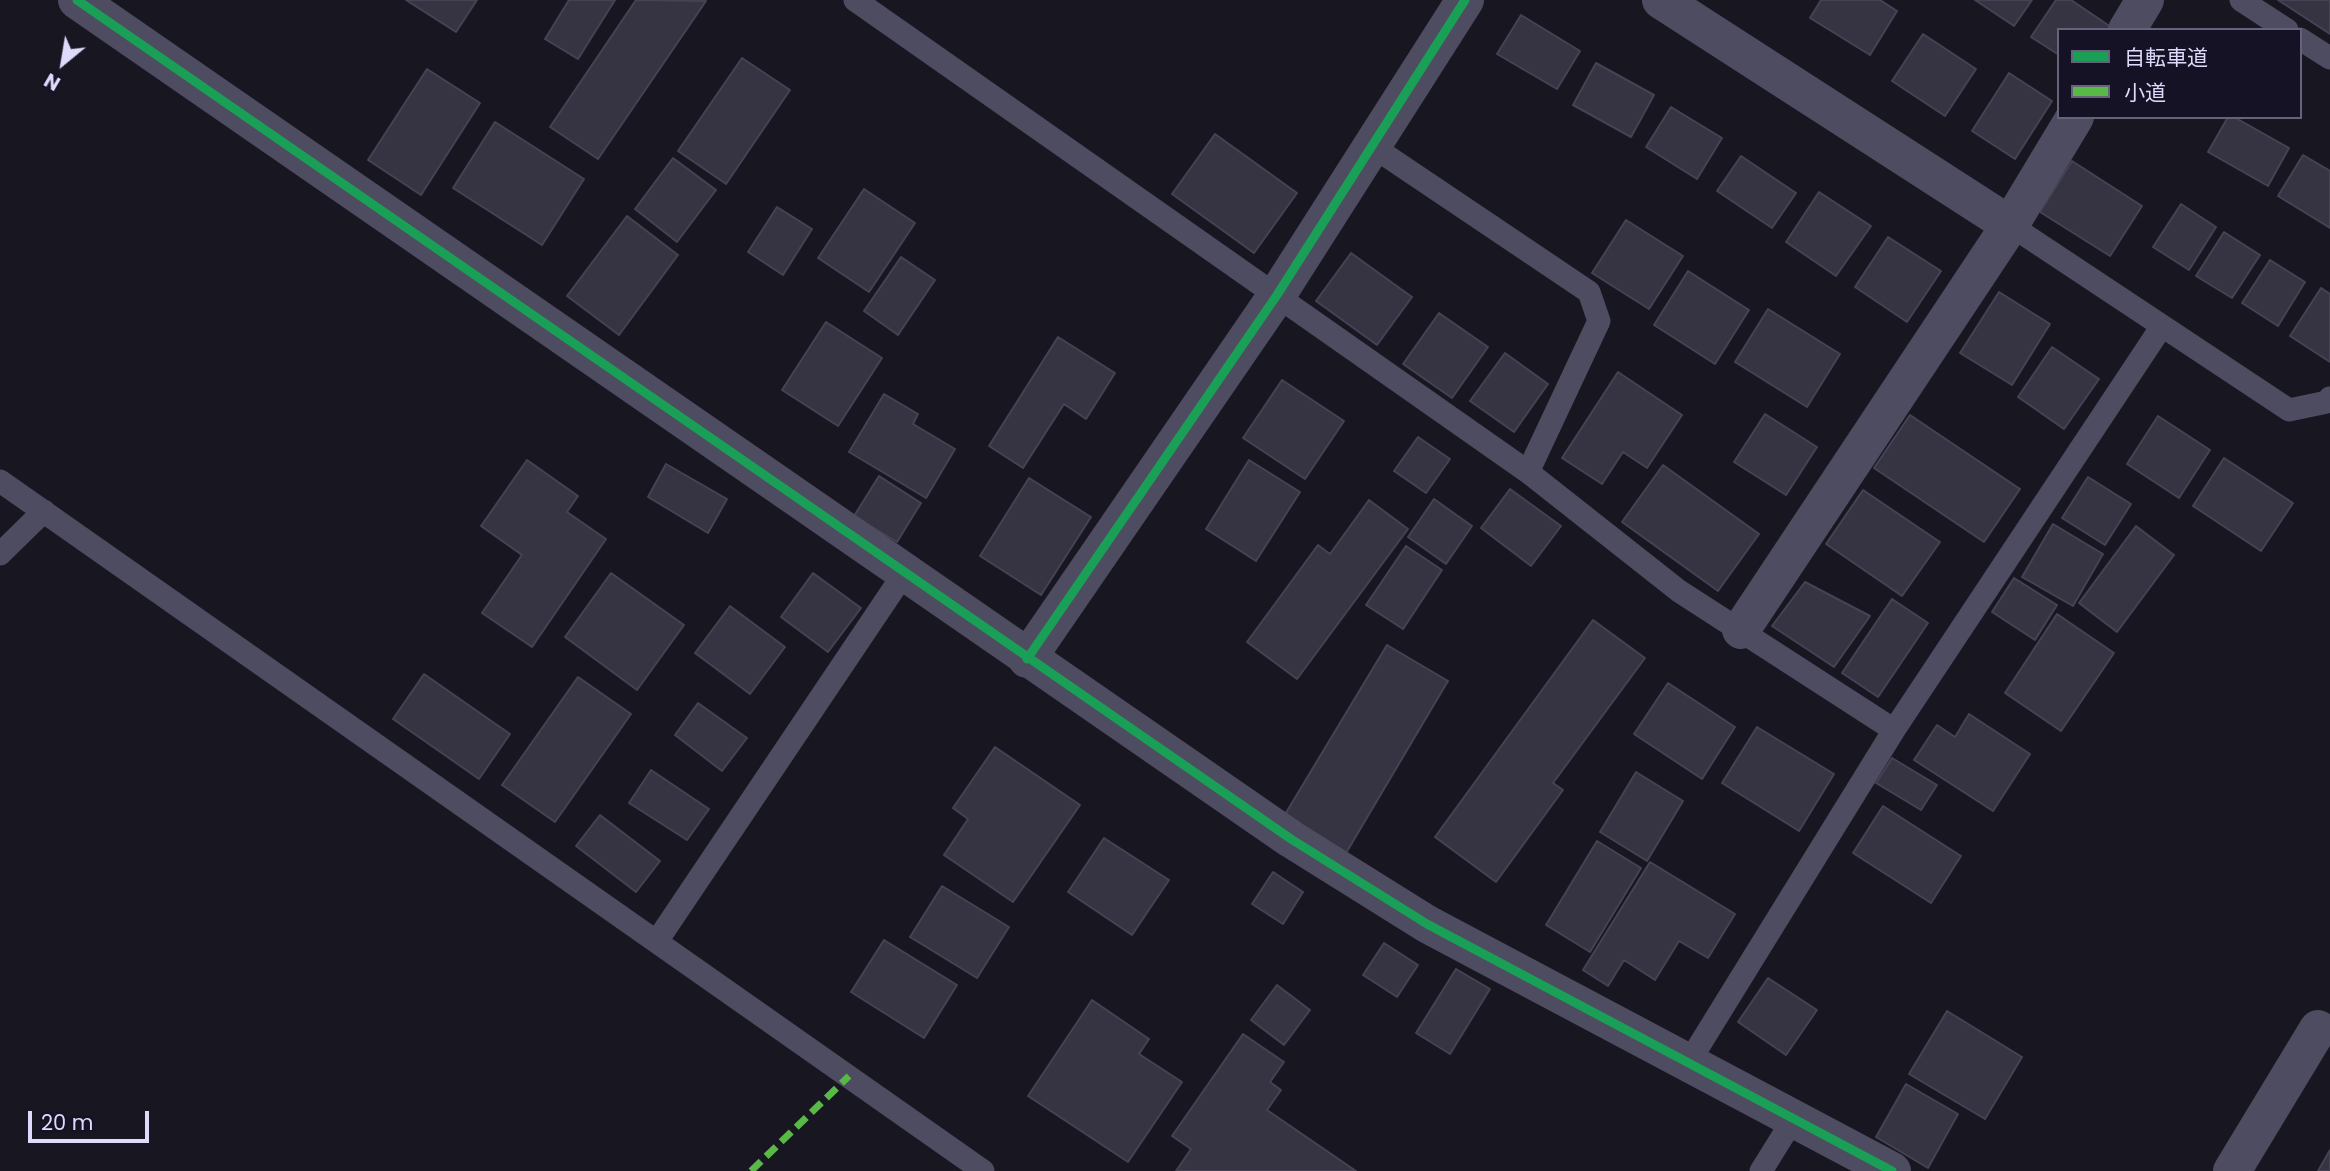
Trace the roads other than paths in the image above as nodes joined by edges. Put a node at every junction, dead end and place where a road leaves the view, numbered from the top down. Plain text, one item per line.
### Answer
1 (77, 0) edge
2 (855, 0) edge
3 (1465, 0) edge
4 (1661, 0) edge
5 (2145, 0) edge
6 (2241, 0) edge
7 (2128, 28) edge
8 (2284, 28) edge
9 (2302, 40) edge
10 (2330, 58) edge
11 (2074, 119) edge
12 (1372, 146) junction
13 (2010, 225) junction
14 (1278, 295) junction
15 (2162, 326) junction
16 (2330, 398) edge
17 (1528, 472) junction
18 (0, 481) edge
19 (44, 511) junction
20 (0, 554) edge
21 (905, 572) junction
22 (1741, 631) junction
23 (1027, 659) junction
24 (1894, 730) junction
25 (657, 942) junction
26 (2318, 1029) dead end
27 (1689, 1062) junction
28 (1794, 1118) junction
29 (983, 1171) edge
30 (1761, 1171) edge
31 (1892, 1171) edge
32 (2232, 1171) edge

1 - 21 street
2 - 14 lane
3 - 12 street
4 - 13 street
5 - 7 street
6 - 8 lane
9 - 10 lane
11 - 13 street
12 - 14 street
12 - 17 lane
13 - 15 lane
13 - 22 street
14 - 17 lane
14 - 23 street
15 - 16 lane
15 - 24 lane
17 - 22 lane
18 - 19 lane
19 - 20 lane
19 - 25 lane
21 - 23 street
21 - 25 lane
22 - 24 lane
23 - 27 street
24 - 27 lane
25 - 29 lane
26 - 32 street
27 - 28 street
28 - 30 lane
28 - 31 street

